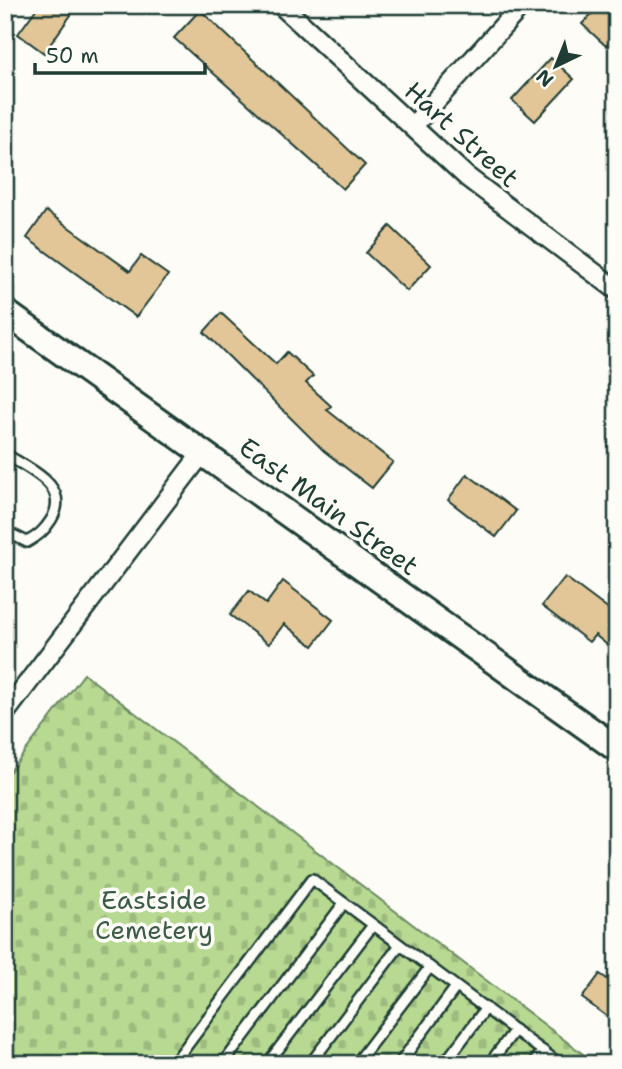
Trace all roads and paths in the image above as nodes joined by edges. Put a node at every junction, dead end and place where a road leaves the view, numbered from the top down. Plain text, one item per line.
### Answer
1 (281, 5) edge
2 (522, 5) edge
3 (413, 126) junction
4 (617, 290) edge
5 (5, 312) edge
6 (203, 452) junction
7 (5, 454) edge
8 (5, 531) edge
9 (5, 713) edge
10 (617, 749) edge
11 (344, 903) junction
12 (373, 925) junction
13 (400, 945) junction
14 (430, 967) junction
15 (456, 987) junction
16 (486, 1009) junction
17 (515, 1030) junction
18 (543, 1051) junction
19 (173, 1064) edge
20 (223, 1064) edge
21 (267, 1064) edge
22 (310, 1064) edge
23 (356, 1064) edge
24 (399, 1064) edge
25 (444, 1064) edge
26 (489, 1064) edge
27 (533, 1064) edge
28 (560, 1064) edge

1 - 3 street, Hart Street
2 - 3 street
3 - 4 street, Hart Street
5 - 6 main road, East Main Street
6 - 9 street
6 - 10 main road, East Main Street
7 - 8 lane
11 - 12 lane
11 - 19 lane
11 - 20 lane
12 - 13 lane
12 - 21 lane
13 - 14 lane
13 - 22 lane
14 - 15 lane
14 - 23 lane
15 - 16 lane
15 - 24 lane
16 - 17 lane
16 - 25 lane
17 - 18 lane
17 - 26 lane
18 - 27 lane
18 - 28 lane

